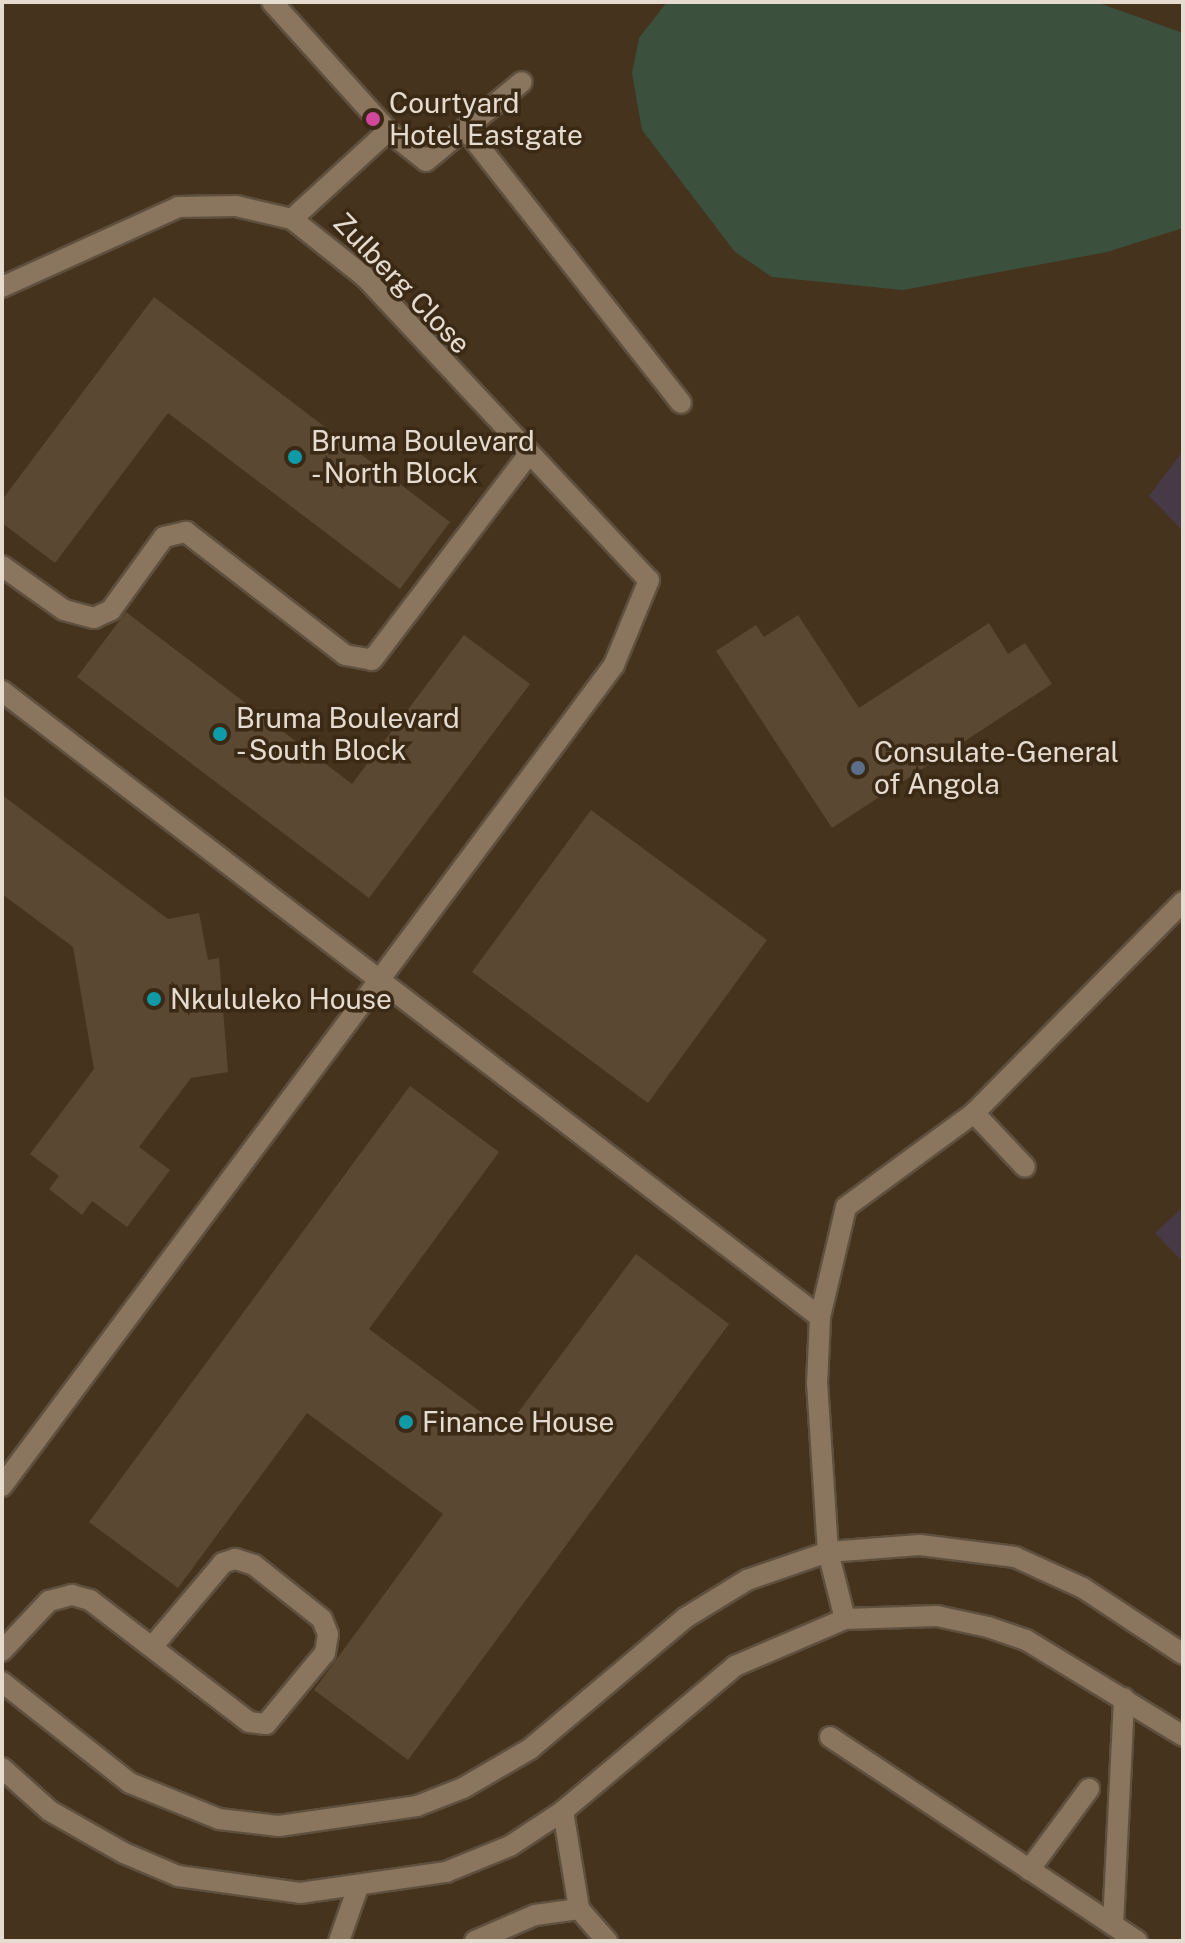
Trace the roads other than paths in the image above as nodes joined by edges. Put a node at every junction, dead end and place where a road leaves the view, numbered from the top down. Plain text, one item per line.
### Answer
1 (272, 2) edge
2 (522, 82) dead end
3 (388, 131) junction
4 (467, 131) junction
5 (292, 219) junction
6 (2, 287) edge
7 (681, 403) dead end
8 (529, 454) junction
9 (2, 566) edge
10 (2, 691) edge
11 (1183, 902) edge
12 (382, 981) junction
13 (974, 1113) junction
14 (1025, 1167) dead end
15 (820, 1317) junction
16 (2, 1486) edge
17 (828, 1552) junction
18 (845, 1619) junction
19 (152, 1647) junction
20 (2, 1651) edge
21 (1183, 1654) edge
22 (2, 1682) edge
23 (1124, 1698) junction
24 (1183, 1736) edge
25 (830, 1737) dead end
26 (2, 1768) edge
27 (1089, 1789) dead end
28 (563, 1811) junction
29 (1029, 1870) junction
30 (357, 1890) junction
31 (579, 1909) junction
32 (1113, 1925) junction
33 (339, 1941) edge
34 (475, 1941) edge
35 (607, 1941) edge
36 (1137, 1941) edge

1 - 3 street
2 - 4 street
3 - 4 street
3 - 5 street
4 - 7 street
5 - 6 street, Zulberg Close
5 - 8 street, Zulberg Close
8 - 9 street
8 - 12 street, Zulberg Close
10 - 12 street
11 - 13 street
12 - 15 street
12 - 16 street
13 - 14 street
13 - 15 street
15 - 17 street
17 - 18 street
17 - 21 street
17 - 22 street
18 - 23 street
18 - 28 street
19 - 19 street
19 - 20 street
23 - 24 street
23 - 32 street
25 - 29 street
26 - 30 street
27 - 29 street
28 - 30 street
28 - 31 street
29 - 32 street
30 - 33 street
31 - 34 street
31 - 35 street
32 - 36 street

